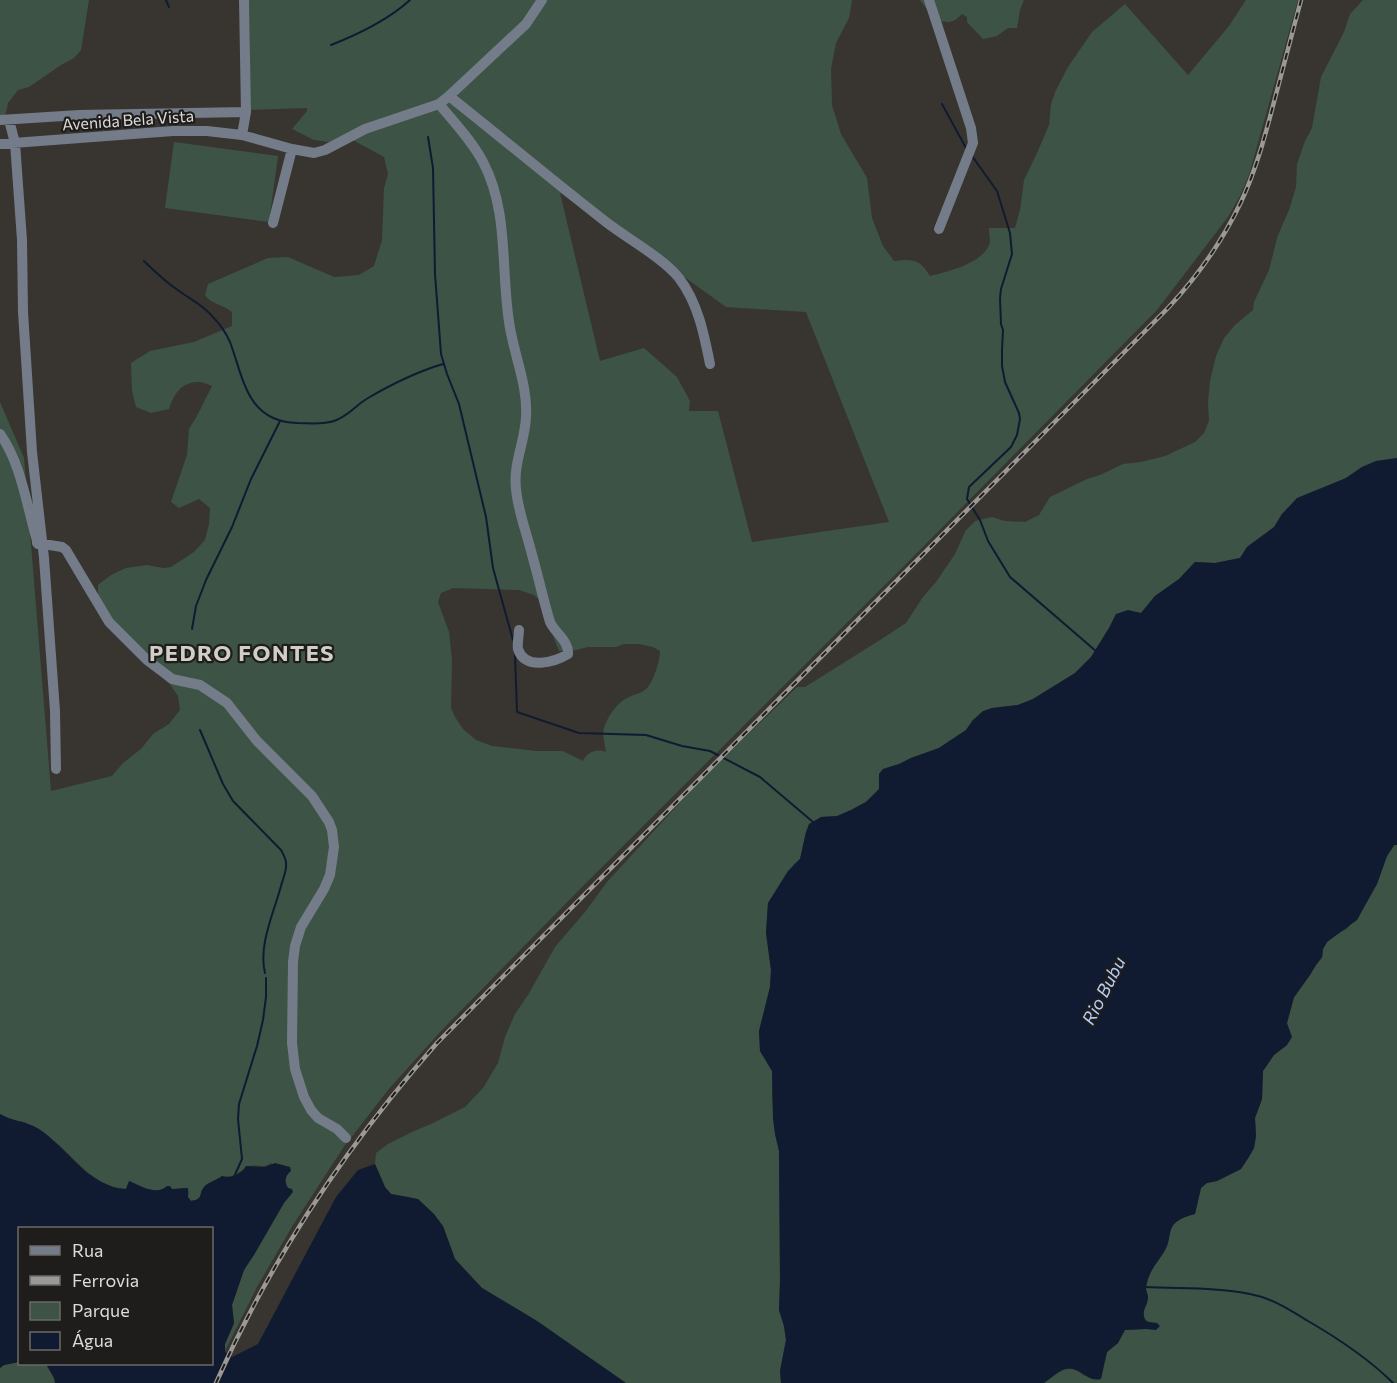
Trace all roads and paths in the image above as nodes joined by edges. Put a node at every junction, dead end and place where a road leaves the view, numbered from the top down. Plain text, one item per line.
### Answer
1 (244, 0) edge
2 (542, 0) edge
3 (929, 0) edge
4 (449, 96) junction
5 (439, 104) junction
6 (246, 112) junction
7 (5, 120) edge
8 (242, 135) junction
9 (15, 143) junction
10 (0, 144) edge
11 (291, 149) junction
12 (273, 223) dead end
13 (939, 229) dead end
14 (710, 364) dead end
15 (0, 434) edge
16 (40, 543) junction
17 (519, 630) dead end
18 (56, 770) dead end
19 (346, 1138) dead end

1 - 6 street
2 - 4 street, Avenida Bela Vista
3 - 13 street
4 - 5 street, Avenida Bela Vista
4 - 14 street
5 - 11 street, Avenida Bela Vista
5 - 17 street
6 - 7 street, Avenida Bela Vista
6 - 8 street
7 - 9 street
8 - 9 street, Avenida Bela Vista
8 - 11 street, Avenida Bela Vista
9 - 10 street, Avenida Bela Vista
9 - 16 street
11 - 12 street
15 - 16 street
16 - 18 street
16 - 19 street

